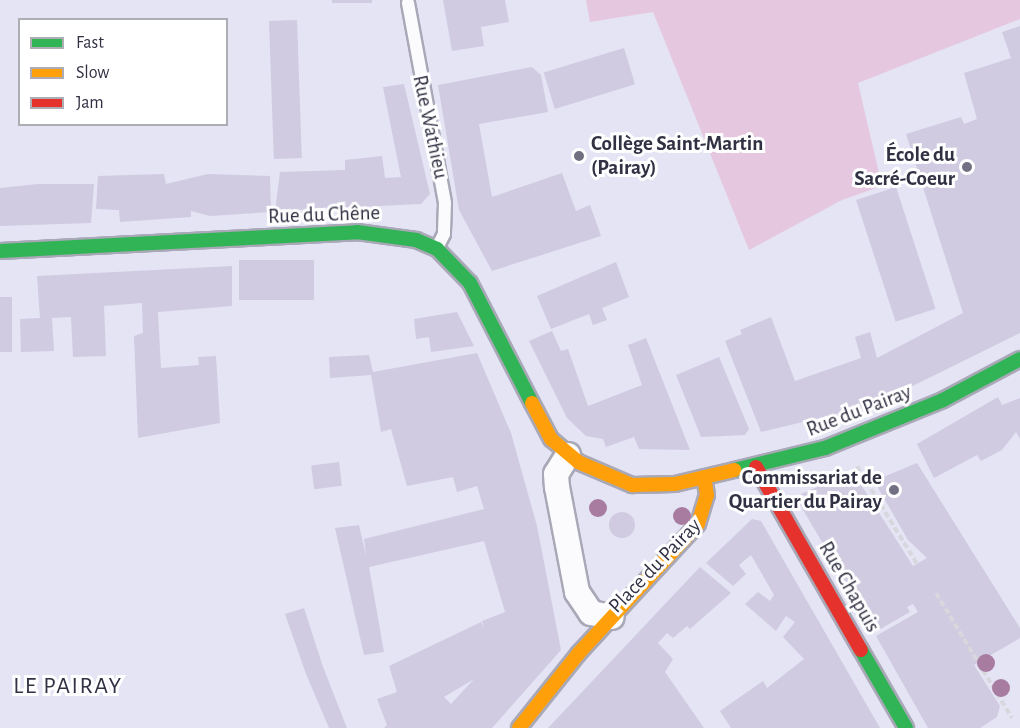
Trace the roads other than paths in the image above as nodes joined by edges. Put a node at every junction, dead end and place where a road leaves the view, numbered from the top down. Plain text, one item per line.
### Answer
1 (408, 3) dead end
2 (437, 249) junction
3 (0, 251) edge
4 (1020, 359) edge
5 (568, 455) junction
6 (756, 467) junction
7 (704, 477) junction
8 (612, 617) junction
9 (519, 728) edge
10 (906, 728) edge

1 - 2 lane, Rue Wathieu
2 - 3 main road, Rue du Chêne
2 - 5 main road, Rue du Chêne
4 - 6 main road, Rue du Pairay
5 - 7 main road
5 - 8 street, Place du Pairay
6 - 7 main road, Rue du Pairay
6 - 10 main road, Rue Chapuis
7 - 8 main road, Place du Pairay
8 - 9 main road

